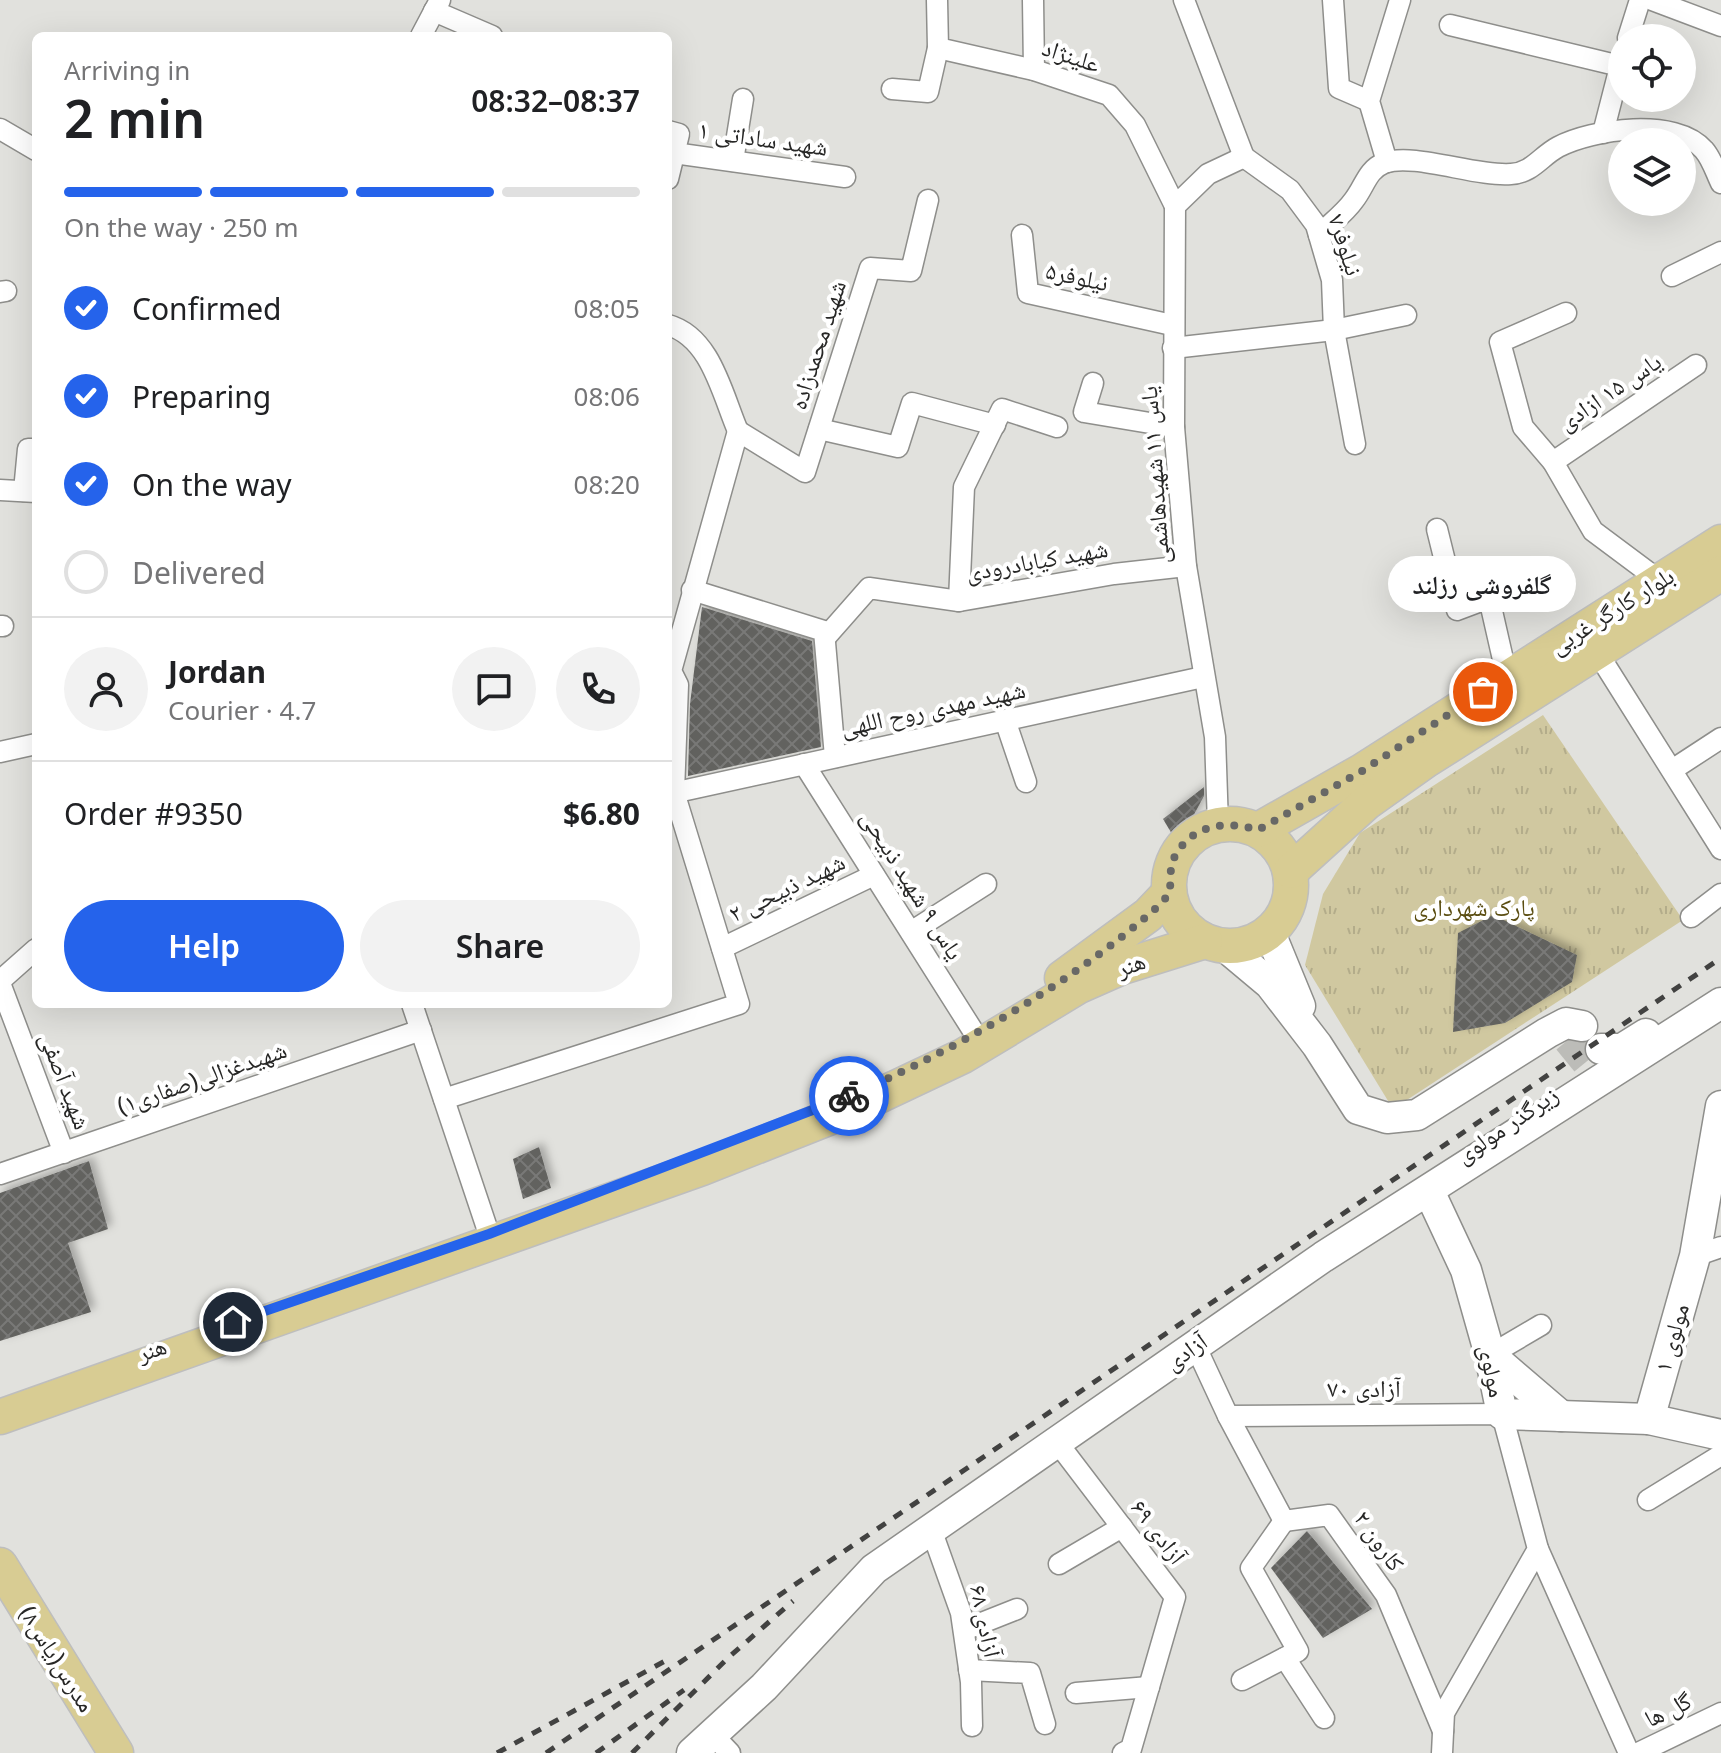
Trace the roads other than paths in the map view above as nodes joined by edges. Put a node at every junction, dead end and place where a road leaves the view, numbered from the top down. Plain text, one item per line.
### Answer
1 (937, 0) edge
2 (1033, 0) edge
3 (1184, 0) edge
4 (1333, 0) edge
5 (1400, 0) edge
6 (1640, 0) edge
7 (1652, 0) edge
8 (437, 6) edge
9 (1632, 24) edge
10 (1450, 25) dead end
11 (1721, 26) edge
12 (423, 32) edge
13 (485, 32) edge
14 (938, 48) junction
15 (1608, 60) edge
16 (1034, 70) junction
17 (892, 89) dead end
18 (743, 99) dead end
19 (1369, 101) junction
20 (1608, 112) edge
21 (0, 129) edge
22 (672, 132) edge
23 (1603, 133) junction
24 (32, 148) edge
25 (674, 153) junction
26 (1244, 157) junction
27 (733, 161) junction
28 (672, 162) edge
29 (1387, 162) junction
30 (845, 177) dead end
31 (1721, 183) edge
32 (928, 200) dead end
33 (1175, 206) junction
34 (1022, 235) dead end
35 (1319, 235) junction
36 (1721, 252) edge
37 (1672, 276) dead end
38 (1566, 313) dead end
39 (1406, 315) dead end
40 (1172, 325) junction
41 (672, 326) edge
42 (1334, 330) junction
43 (1173, 348) junction
44 (1696, 365) dead end
45 (1093, 383) dead end
46 (995, 425) junction
47 (1057, 427) dead end
48 (1174, 427) junction
49 (819, 429) junction
50 (738, 431) junction
51 (1355, 444) dead end
52 (32, 449) edge
53 (1553, 462) junction
54 (0, 490) edge
55 (30, 492) edge
56 (1437, 529) dead end
57 (1721, 542) edge
58 (1186, 566) junction
59 (1721, 573) edge
60 (1660, 581) junction
61 (692, 590) junction
62 (959, 601) junction
63 (825, 638) junction
64 (1597, 652) junction
65 (672, 663) edge
66 (672, 674) edge
67 (1203, 677) junction
68 (1514, 688) junction
69 (1005, 720) junction
70 (1721, 738) edge
71 (32, 745) edge
72 (0, 752) edge
73 (835, 757) junction
74 (804, 764) junction
75 (1672, 770) junction
76 (672, 778) edge
77 (1026, 782) dead end
78 (672, 793) edge
79 (672, 796) edge
80 (1218, 825) junction
81 (1258, 830) junction
82 (1721, 849) edge
83 (1291, 871) junction
84 (874, 875) junction
85 (986, 884) dead end
86 (1168, 894) junction
87 (1721, 894) edge
88 (1691, 917) dead end
89 (911, 932) junction
90 (1270, 933) junction
91 (1216, 944) junction
92 (722, 948) junction
93 (32, 953) edge
94 (0, 982) edge
95 (1721, 994) edge
96 (1721, 1003) edge
97 (413, 1008) edge
98 (421, 1030) junction
99 (975, 1034) junction
100 (1577, 1042) junction
101 (1317, 1045) junction
102 (444, 1099) junction
103 (1721, 1110) edge
104 (64, 1153) junction
105 (0, 1174) edge
106 (1429, 1191) junction
107 (489, 1234) junction
108 (1708, 1252) edge
109 (1541, 1325) dead end
110 (1195, 1345) junction
111 (1490, 1355) junction
112 (0, 1404) edge
113 (1502, 1414) junction
114 (1228, 1416) junction
115 (1561, 1416) junction
116 (0, 1417) edge
117 (1649, 1419) junction
118 (1720, 1436) edge
119 (1057, 1442) junction
120 (1648, 1500) dead end
121 (1284, 1521) junction
122 (1122, 1527) junction
123 (931, 1529) junction
124 (1538, 1549) junction
125 (1059, 1564) dead end
126 (0, 1565) edge
127 (1017, 1609) dead end
128 (964, 1630) junction
129 (1285, 1658) junction
130 (969, 1670) junction
131 (1242, 1680) dead end
132 (1149, 1687) junction
133 (1076, 1693) dead end
134 (1721, 1713) edge
135 (1324, 1718) dead end
136 (1045, 1724) dead end
137 (972, 1726) dead end
138 (1443, 1732) junction
139 (712, 1747) edge
140 (116, 1753) edge
141 (1123, 1753) edge
142 (1442, 1753) edge
143 (1629, 1753) edge
144 (1638, 1753) edge

1 - 14 street
2 - 16 street
3 - 26 street
4 - 19 street
5 - 19 street
6 - 9 street
7 - 11 street
8 - 12 street
8 - 13 street
10 - 15 street
14 - 16 street, علینژاد
14 - 17 street
16 - 33 street, علینژاد
18 - 27 street
19 - 29 street
20 - 23 street
21 - 24 street
22 - 25 street
23 - 29 street
23 - 31 street
25 - 27 street, شهید ساداتی ۱
25 - 28 street
26 - 33 street
26 - 35 street, نیلوفر۷
27 - 30 street, شهید ساداتی ۱
29 - 35 street
32 - 49 street, شهید محمدزاده
33 - 40 street, یاس ۱۱ شهیدهاشمی
34 - 40 street, نیلوفر۵
35 - 42 street, نیلوفر۷
36 - 37 street
38 - 53 street
39 - 42 street
40 - 43 street, یاس ۱۱ شهیدهاشمی
41 - 50 street
42 - 43 street
42 - 51 street, نیلوفر۷
43 - 48 street, یاس ۱۱ شهیدهاشمی
44 - 53 street, یاس ۱۵ ازادی
45 - 48 street
46 - 47 street
46 - 49 street
46 - 62 street
48 - 58 street, یاس ۱۱ شهیدهاشمی
49 - 50 street, شهید محمدزاده
50 - 61 street
52 - 55 street
53 - 60 street
54 - 55 street
56 - 68 street
57 - 60 main road, بلوار کارگر غربی
58 - 62 street, شهید کیابادرودی
58 - 67 street, یاس ۱۱ شهیدهاشمی
59 - 64 main road, بلوار کارگر غربی
60 - 68 main road, بلوار کارگر غربی
61 - 63 street
61 - 65 street
62 - 63 street, شهید کیابادرودی
63 - 73 street
64 - 68 main road, بلوار کارگر غربی
64 - 75 street
66 - 76 street
67 - 69 street, شهید مهدی روح اللهی
67 - 80 street, یاس ۱۱ شهیدهاشمی
68 - 81 main road, بلوار کارگر غربی
68 - 83 main road, بلوار کارگر غربی
69 - 73 street, شهید مهدی روح اللهی
69 - 77 street
70 - 75 street
71 - 72 street
73 - 74 street, شهید مهدی روح اللهی
74 - 78 street, شهید مهدی روح اللهی
74 - 84 street, یاس ۹ شهید ذبیحی
75 - 82 street
79 - 92 street
80 - 81 main road
80 - 86 main road
81 - 83 main road
83 - 90 main road
84 - 89 street, یاس ۹ شهید ذبیحی
84 - 92 street, شهید ذبیحی ۲
85 - 89 street
86 - 91 main road
86 - 99 main road, هنر
87 - 88 street
89 - 99 street, یاس ۹ شهید ذبیحی
90 - 91 main road
90 - 101 street
91 - 101 street
91 - 116 main road, هنر
92 - 102 street
93 - 94 street
94 - 104 street, شهید آصفی
95 - 100 street
96 - 106 street, آزادی
97 - 98 street
98 - 102 street
98 - 104 street, شهیدغزالی(صفاری۱)
99 - 107 main road, هنر
100 - 101 street
100 - 106 street, زیرگذر مولوی
102 - 107 street
103 - 108 street, مولوی ۱
104 - 105 street, شهیدغزالی(صفاری۱)
106 - 110 street, آزادی
106 - 111 street, مولوی
107 - 112 main road, هنر
108 - 117 street, مولوی ۱
109 - 111 street
110 - 114 street
110 - 119 street, آزادی
111 - 113 street, مولوی
111 - 115 street
113 - 114 street, آزادی ۷۰
113 - 115 street, مولوی
113 - 124 street
114 - 121 street
115 - 117 street, مولوی
117 - 118 street, مولوی
118 - 120 street
119 - 122 street, آزادی ۶۹
119 - 123 street, آزادی
121 - 129 street
121 - 138 street, کارون ۲
122 - 125 street
122 - 132 street, آزادی ۶۹
123 - 128 street, آزادی ۶۸
123 - 139 street, آزادی
124 - 138 street
124 - 143 street
126 - 140 main road, مدرس(یاس۸)
127 - 128 street
128 - 130 street, آزادی ۶۸
129 - 131 street
129 - 135 street
130 - 136 street
130 - 137 street, آزادی ۶۸
132 - 133 street
132 - 141 street, آزادی ۶۹
134 - 144 street, گل ها
138 - 142 street

